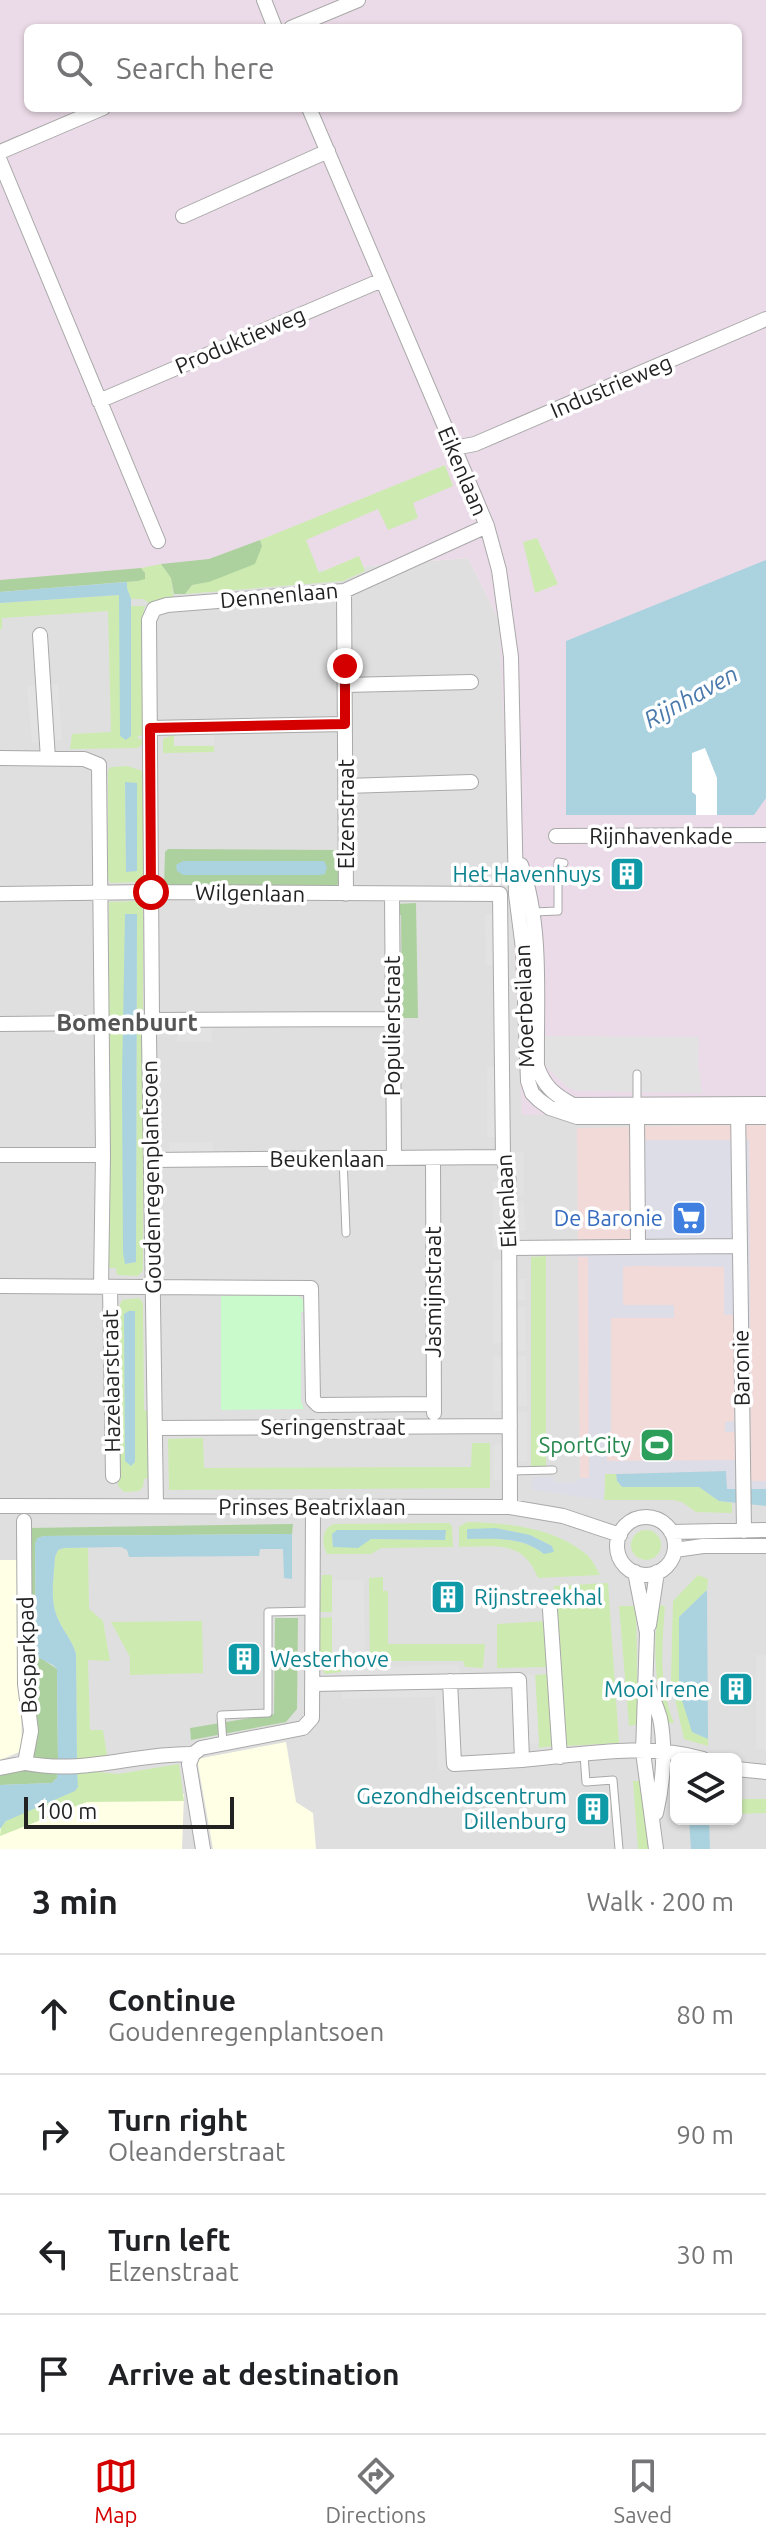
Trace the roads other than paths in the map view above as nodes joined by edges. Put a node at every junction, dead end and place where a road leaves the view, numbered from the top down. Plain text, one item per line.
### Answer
1 (264, 0) edge
2 (358, 0) edge
3 (273, 24) edge
4 (301, 24) edge
5 (94, 112) edge
6 (311, 112) edge
7 (328, 151) junction
8 (0, 152) edge
9 (0, 161) edge
10 (183, 216) dead end
11 (382, 280) junction
12 (766, 319) edge
13 (99, 401) junction
14 (454, 448) junction
15 (487, 526) junction
16 (158, 541) dead end
17 (344, 591) junction
18 (154, 609) joint
19 (40, 635) dead end
20 (471, 682) dead end
21 (345, 685) junction
22 (345, 724) junction
23 (150, 728) junction
24 (0, 758) edge
25 (48, 759) junction
26 (471, 782) dead end
27 (346, 786) junction
28 (513, 811) joint
29 (766, 835) edge
30 (556, 836) dead end
31 (517, 855) junction
32 (564, 863) dead end
33 (151, 892) junction
34 (100, 893) junction
35 (0, 894) edge
36 (346, 894) junction
37 (392, 894) junction
38 (500, 894) joint
39 (533, 912) junction
40 (392, 1019) junction
41 (152, 1020) junction
42 (101, 1023) junction
43 (0, 1024) edge
44 (637, 1074) dead end
45 (766, 1104) edge
46 (738, 1110) junction
47 (637, 1111) junction
48 (766, 1117) edge
49 (0, 1155) edge
50 (103, 1155) junction
51 (503, 1157) junction
52 (343, 1158) junction
53 (394, 1158) junction
54 (433, 1158) junction
55 (151, 1160) junction
56 (346, 1233) dead end
57 (740, 1246) junction
58 (638, 1247) junction
59 (509, 1248) junction
60 (0, 1286) edge
61 (153, 1286) junction
62 (105, 1287) junction
63 (434, 1404) junction
64 (433, 1426) junction
65 (510, 1426) junction
66 (155, 1428) junction
67 (553, 1470) dead end
68 (510, 1471) junction
69 (113, 1476) dead end
70 (0, 1506) edge
71 (156, 1506) junction
72 (313, 1507) junction
73 (510, 1507) junction
74 (24, 1521) dead end
75 (766, 1530) edge
76 (744, 1531) junction
77 (671, 1532) junction
78 (620, 1535) junction
79 (744, 1546) junction
80 (766, 1546) edge
81 (675, 1550) junction
82 (635, 1572) junction
83 (657, 1572) junction
84 (550, 1610) dead end
85 (313, 1611) junction
86 (647, 1633) junction
87 (450, 1681) junction
88 (647, 1681) junction
89 (313, 1684) junction
90 (223, 1743) junction
91 (643, 1752) junction
92 (662, 1753) junction
93 (670, 1753) edge
94 (193, 1754) junction
95 (584, 1755) junction
96 (560, 1757) junction
97 (522, 1760) junction
98 (25, 1763) junction
99 (0, 1768) edge
100 (742, 1770) edge
101 (766, 1772) edge
102 (654, 1821) junction
103 (203, 1849) edge
104 (619, 1849) edge
105 (656, 1849) edge

1 - 3 street
2 - 4 street
5 - 8 street
6 - 7 street, Eikenlaan
7 - 10 street
7 - 11 street, Eikenlaan
9 - 13 street
11 - 13 street, Produktieweg
11 - 14 street, Eikenlaan
12 - 14 street, Industrieweg
13 - 16 street
14 - 15 street, Eikenlaan
15 - 17 street, Dennenlaan
15 - 28 street, Eikenlaan
17 - 18 street, Dennenlaan
17 - 21 street, Elzenstraat
18 - 23 street, Goudenregenplantsoen
19 - 25 street
20 - 21 street
21 - 22 street, Elzenstraat
22 - 23 street
22 - 27 street, Elzenstraat
23 - 33 street, Goudenregenplantsoen
24 - 25 street
25 - 34 street
26 - 27 street
27 - 36 street, Elzenstraat
28 - 31 street, Moerbeilaan
29 - 30 street, Rijnhavenkade
31 - 39 street, Moerbeilaan
31 - 47 street, Moerbeilaan
32 - 39 lane
33 - 34 street, Wilgenlaan
33 - 36 street, Wilgenlaan
33 - 41 street, Goudenregenplantsoen
34 - 35 street, Wilgenlaan
34 - 42 street
36 - 37 street, Wilgenlaan
37 - 38 street, Wilgenlaan
37 - 40 street, Populierstraat
38 - 51 street, Eikenlaan
39 - 47 street, Moerbeilaan
40 - 41 street
40 - 53 street, Populierstraat
41 - 55 street, Goudenregenplantsoen
42 - 43 street
42 - 50 street
44 - 47 lane
45 - 46 street, Moerbeilaan
46 - 47 street, Moerbeilaan
46 - 48 street, Moerbeilaan
46 - 57 street, Baronie
47 - 58 street
49 - 50 street
50 - 62 street
51 - 54 street, Beukenlaan
51 - 59 street, Eikenlaan
52 - 53 street, Beukenlaan
52 - 55 street, Beukenlaan
52 - 56 lane
53 - 54 street, Beukenlaan
54 - 63 street, Jasmijnstraat
55 - 61 street, Goudenregenplantsoen
57 - 58 street
57 - 76 street, Baronie
58 - 59 street
59 - 65 street, Eikenlaan
60 - 62 street, Hazelaarstraat
61 - 62 street, Hazelaarstraat
61 - 63 street, Hazelaarstraat
61 - 66 street, Goudenregenplantsoen
62 - 69 street, Hazelaarstraat
63 - 64 street, Jasmijnstraat
64 - 65 street, Seringenstraat
64 - 66 street, Seringenstraat
65 - 68 street, Eikenlaan
66 - 71 street, Goudenregenplantsoen
67 - 68 lane
68 - 73 street, Eikenlaan
70 - 71 street, Prinses Beatrixlaan
71 - 72 street, Prinses Beatrixlaan
72 - 73 street, Prinses Beatrixlaan
72 - 85 street
73 - 78 street, Prinses Beatrixlaan
74 - 98 street, Bosparkpad
75 - 76 street
76 - 77 street
76 - 79 lane
77 - 78 street
77 - 81 street
78 - 82 street
79 - 80 street
79 - 81 street
81 - 83 street
82 - 83 street
82 - 86 street
83 - 86 street
84 - 96 street
85 - 89 street
85 - 90 lane
86 - 88 street
87 - 89 street
87 - 97 street
87 - 97 street
88 - 91 street
88 - 92 street
89 - 90 street
90 - 94 street
91 - 92 street
91 - 95 street
91 - 102 street
92 - 93 street
92 - 102 street
94 - 98 street
94 - 103 street
95 - 96 street
95 - 104 lane
96 - 97 street
98 - 99 street
100 - 101 street
102 - 105 street

